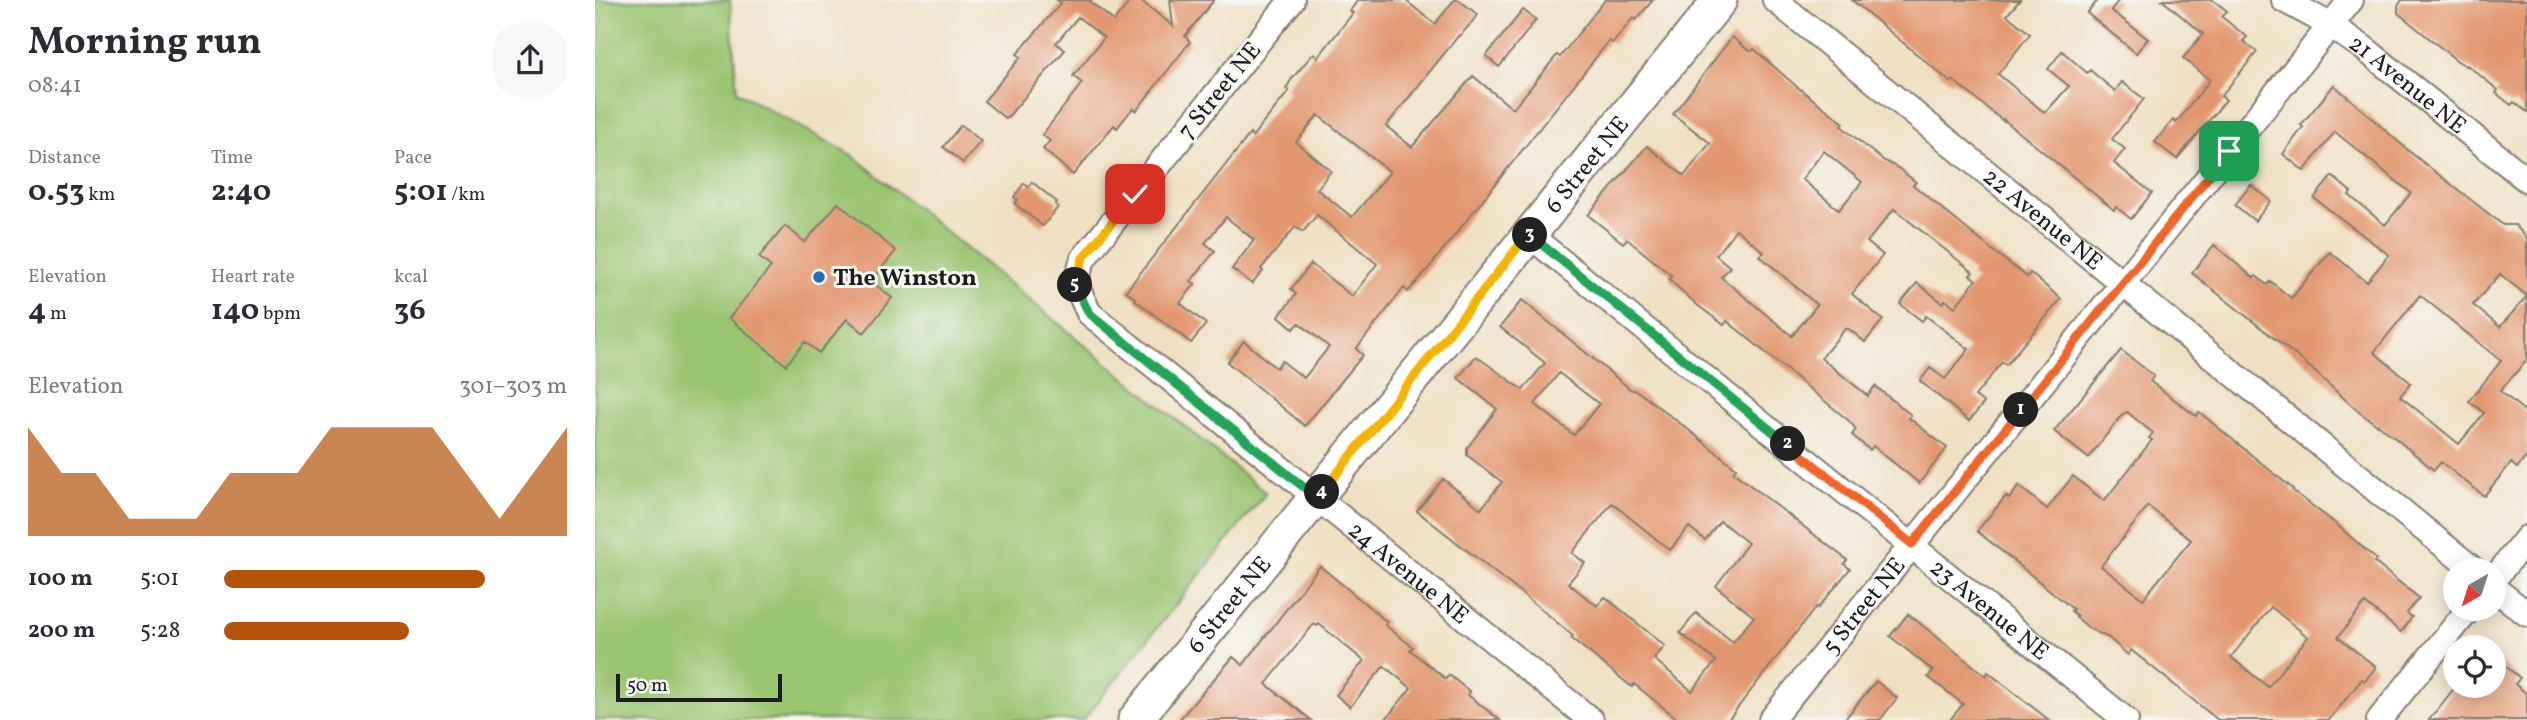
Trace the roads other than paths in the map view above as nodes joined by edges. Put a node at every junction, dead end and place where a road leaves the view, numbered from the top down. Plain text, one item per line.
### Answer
1 (1292, 0) edge
2 (1720, 0) edge
3 (1775, 0) edge
4 (2284, 0) edge
5 (2351, 0) edge
6 (2330, 25) junction
7 (2527, 180) edge
8 (1528, 234) junction
9 (1075, 283) joint
10 (2122, 285) junction
11 (1317, 498) junction
12 (2527, 538) edge
13 (1912, 544) junction
14 (2459, 558) edge
15 (2506, 564) edge
16 (2506, 597) edge
17 (2527, 614) edge
18 (2459, 621) edge
19 (1135, 720) edge
20 (1591, 720) edge
21 (1771, 720) edge
22 (2126, 720) edge
23 (2379, 720) edge

1 - 9 street, 7 Street NE
2 - 8 street, 6 Street NE
3 - 10 street, 22 Avenue NE
4 - 6 street, 21 Avenue NE
5 - 6 street, 5 Street NE
6 - 7 street, 21 Avenue NE
6 - 10 street, 5 Street NE
8 - 11 street, 6 Street NE
8 - 13 street, 23 Avenue NE
9 - 11 street, 24 Avenue NE
10 - 13 street, 5 Street NE
10 - 14 street, 22 Avenue NE
11 - 19 street, 6 Street NE
11 - 20 street, 24 Avenue NE
12 - 15 street
13 - 21 street, 5 Street NE
13 - 22 street, 23 Avenue NE
16 - 17 street
18 - 23 street

